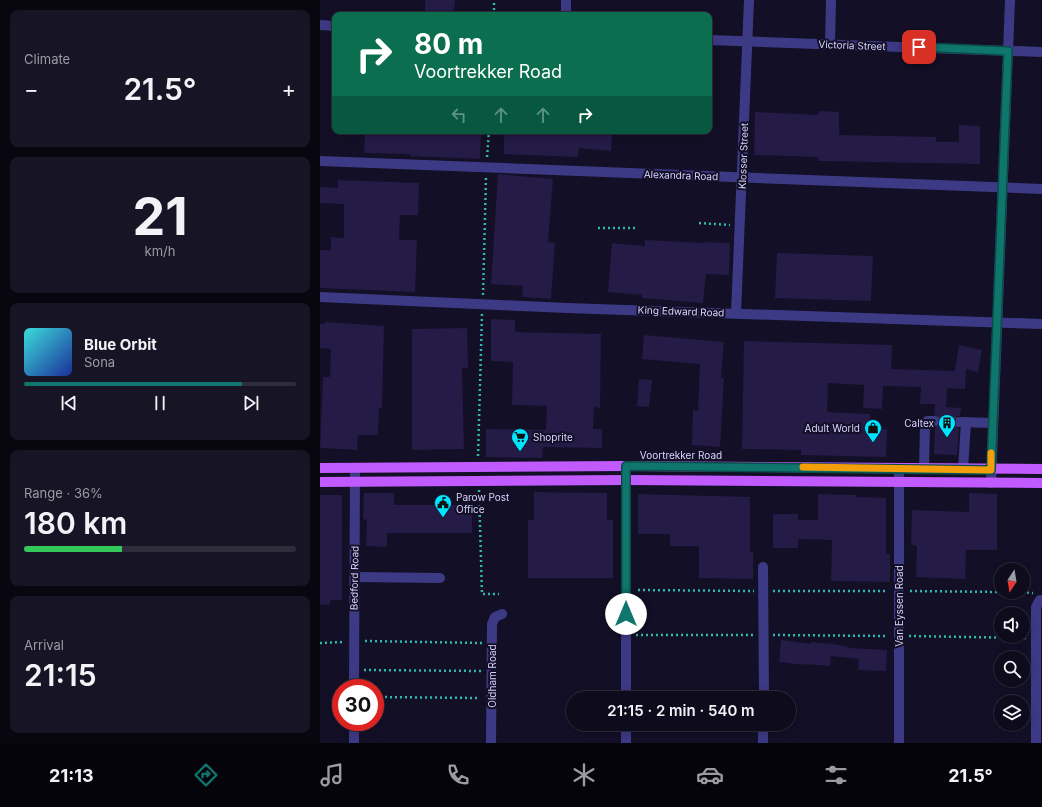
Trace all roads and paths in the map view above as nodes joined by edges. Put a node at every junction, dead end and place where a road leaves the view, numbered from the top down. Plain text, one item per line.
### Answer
1 (494, 0) edge
2 (566, 0) edge
3 (749, 0) edge
4 (831, 0) edge
5 (1010, 0) edge
6 (494, 12) edge
7 (566, 12) edge
8 (320, 25) edge
9 (332, 26) edge
10 (712, 40) edge
11 (748, 41) junction
12 (830, 44) junction
13 (1008, 51) junction
14 (1042, 52) edge
15 (320, 161) edge
16 (742, 177) junction
17 (1002, 187) junction
18 (1042, 189) edge
19 (699, 223) dead end
20 (740, 226) junction
21 (598, 228) dead end
22 (635, 228) dead end
23 (320, 297) edge
24 (736, 313) junction
25 (997, 322) junction
26 (1042, 324) edge
27 (931, 421) dead end
28 (993, 423) junction
29 (626, 466) junction
30 (320, 468) edge
31 (356, 468) junction
32 (899, 468) junction
33 (924, 469) junction
34 (963, 469) junction
35 (991, 470) junction
36 (1042, 470) edge
37 (627, 480) junction
38 (320, 482) edge
39 (355, 482) junction
40 (899, 482) junction
41 (1042, 482) edge
42 (991, 483) junction
43 (479, 490) dead end
44 (763, 567) dead end
45 (354, 578) junction
46 (440, 578) dead end
47 (908, 591) dead end
48 (994, 592) edge
49 (499, 594) dead end
50 (1030, 594) edge
51 (1036, 596) joint
52 (502, 614) dead end
53 (908, 636) dead end
54 (1033, 638) junction
55 (347, 641) dead end
56 (365, 641) dead end
57 (320, 643) edge
58 (482, 643) dead end
59 (363, 670) dead end
60 (483, 671) dead end
61 (354, 679) edge
62 (626, 691) edge
63 (764, 691) edge
64 (384, 697) edge
65 (484, 698) dead end
66 (354, 731) edge
67 (626, 731) edge
68 (764, 731) edge
69 (354, 743) edge
70 (491, 743) edge
71 (626, 743) edge
72 (764, 743) edge
73 (899, 743) edge
74 (1036, 743) edge

1 - 6 path
2 - 7 street
3 - 11 street, Klosser Street
4 - 12 street
5 - 13 street
8 - 9 street
10 - 11 street, Victoria Street
11 - 12 street, Victoria Street
11 - 16 street, Klosser Street
12 - 13 street, Victoria Street
13 - 14 street, Victoria Street
13 - 17 street
15 - 16 street, Alexandra Road
16 - 17 street, Alexandra Road
16 - 20 street, Klosser Street
17 - 18 street, Alexandra Road
17 - 25 street
19 - 20 path
20 - 24 street, Klosser Street
21 - 22 path
23 - 24 street, King Edward Road
24 - 25 street, King Edward Road
25 - 26 street, King Edward Road
25 - 28 street
27 - 33 street
28 - 34 street
28 - 35 street
29 - 31 main road, Voortrekker Road
29 - 32 main road, Voortrekker Road
29 - 37 street
30 - 31 main road, Voortrekker Road
31 - 39 street, Bedford Road
32 - 33 main road, Voortrekker Road
32 - 40 street, Van Eyssen Road
33 - 34 main road, Voortrekker Road
34 - 35 main road, Voortrekker Road
35 - 36 main road, Voortrekker Road
35 - 42 street
37 - 39 main road
37 - 40 main road
37 - 62 street
38 - 39 main road
39 - 45 street, Bedford Road
40 - 42 main road
40 - 73 street, Van Eyssen Road
41 - 42 main road
43 - 49 path
44 - 63 street
45 - 46 street
45 - 61 street, Bedford Road
47 - 48 path
50 - 51 path
51 - 54 street
52 - 70 street, Oldham Road
53 - 54 path
54 - 74 street
55 - 57 path
56 - 58 path
59 - 60 path
64 - 65 path
66 - 69 street
67 - 71 street
68 - 72 street

